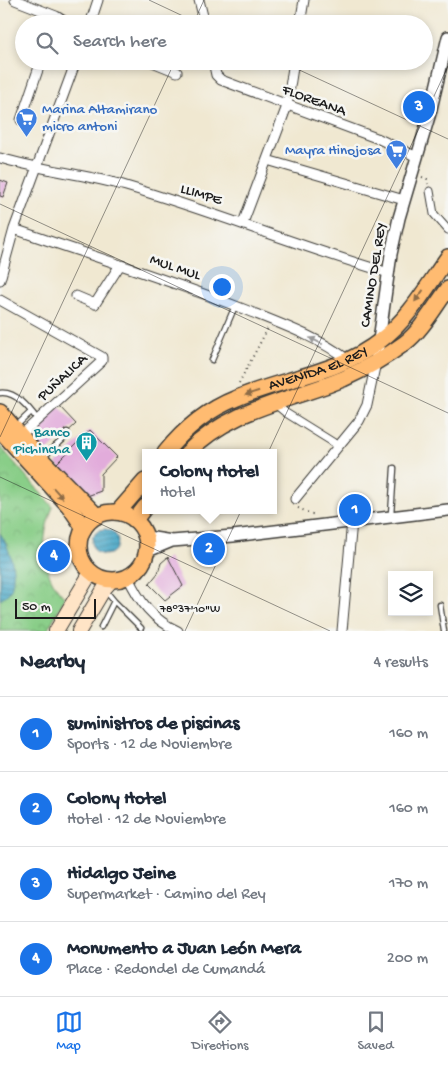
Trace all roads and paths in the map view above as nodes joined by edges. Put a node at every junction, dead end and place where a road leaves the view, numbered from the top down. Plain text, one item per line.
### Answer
1 (15, 0) edge
2 (98, 0) edge
3 (200, 0) edge
4 (304, 0) edge
5 (45, 15) edge
6 (93, 15) edge
7 (203, 15) edge
8 (302, 15) edge
9 (448, 38) edge
10 (38, 70) edge
11 (73, 70) edge
12 (172, 70) edge
13 (216, 70) edge
14 (293, 70) edge
15 (177, 72) dead end
16 (287, 106) junction
17 (21, 120) dead end
18 (417, 157) junction
19 (0, 158) edge
20 (267, 160) junction
21 (35, 168) junction
22 (412, 172) junction
23 (430, 190) joint
24 (404, 200) junction
25 (243, 223) junction
26 (14, 229) junction
27 (448, 230) edge
28 (448, 257) edge
29 (120, 265) junction
30 (389, 273) junction
31 (0, 280) edge
32 (448, 290) edge
33 (76, 296) dead end
34 (0, 300) edge
35 (235, 306) junction
36 (272, 320) junction
37 (378, 342) junction
38 (212, 360) dead end
39 (348, 360) junction
40 (376, 362) junction
41 (0, 393) edge
42 (236, 398) junction
43 (274, 403) junction
44 (0, 412) edge
45 (31, 412) junction
46 (38, 420) junction
47 (11, 431) edge
48 (67, 432) dead end
49 (340, 446) junction
50 (169, 449) edge
51 (191, 449) edge
52 (41, 459) junction
53 (394, 468) dead end
54 (142, 484) edge
55 (296, 499) joint
56 (448, 510) edge
57 (142, 511) edge
58 (118, 512) junction
59 (96, 516) junction
60 (391, 516) junction
61 (135, 520) junction
62 (352, 521) junction
63 (331, 523) junction
64 (84, 528) junction
65 (147, 544) junction
66 (93, 574) junction
67 (128, 577) junction
68 (108, 584) junction
69 (114, 601) junction
70 (440, 605) dead end
71 (101, 627) dead end
72 (142, 628) dead end
73 (56, 631) edge
74 (79, 631) edge
75 (178, 631) edge
76 (342, 631) edge
77 (444, 631) edge

1 - 5 street
2 - 6 street
3 - 7 street
4 - 8 street
9 - 18 street, CAMINO DEL REY
10 - 17 street
11 - 21 street
12 - 15 street
13 - 16 street, FLOREANA
14 - 16 street
16 - 18 street, FLOREANA
16 - 20 street
18 - 22 street, CAMINO DEL REY
19 - 21 street, LLIMPE
20 - 24 street
20 - 25 street
21 - 25 street, LLIMPE
21 - 26 street
22 - 23 path
22 - 24 street, CAMINO DEL REY
23 - 27 street
24 - 30 street, CAMINO DEL REY
25 - 30 street, LLIMPE
26 - 29 street, MUL MUL
26 - 31 street
28 -> 37 main road, AVENIDA EL REY
29 - 33 street
29 - 35 street, MUL MUL
30 - 37 street, CAMINO DEL REY
32 - 40 main road, AVENIDA EL REY
34 - 46 street, PUÑALICA
35 - 36 street, MUL MUL
35 - 38 lane
39 -> 36 street, MUL MUL
36 - 42 path
37 - 39 main road, AVENIDA EL REY
37 - 40 street, CAMINO DEL REY
39 -> 42 main road, AVENIDA EL REY
40 - 43 main road, AVENIDA EL REY
40 - 49 street, CAMINO DEL REY
41 - 45 lane
42 - 50 main road, AVENIDA EL REY
43 - 49 street
43 - 51 main road, AVENIDA EL REY
44 - 47 main road
45 - 46 lane
45 - 47 lane
46 - 47 street, PUÑALICA
47 - 52 main road
47 -> 64 main road
48 - 52 lane
49 - 55 street, CAMINO DEL REY
52 - 59 main road
53 - 60 lane
54 - 58 main road
55 - 63 path
56 - 60 street
57 - 61 main road
58 - 59 main road
58 - 61 main road
59 - 64 main road
60 - 62 street
61 - 65 main road
62 - 63 street
62 - 76 street
63 - 65 street
64 - 66 main road
65 - 67 main road
66 - 68 main road
66 - 73 main road
67 - 68 main road
67 - 75 street
68 - 69 lane
68 - 74 main road
69 - 71 lane
69 - 72 lane
70 - 77 lane

